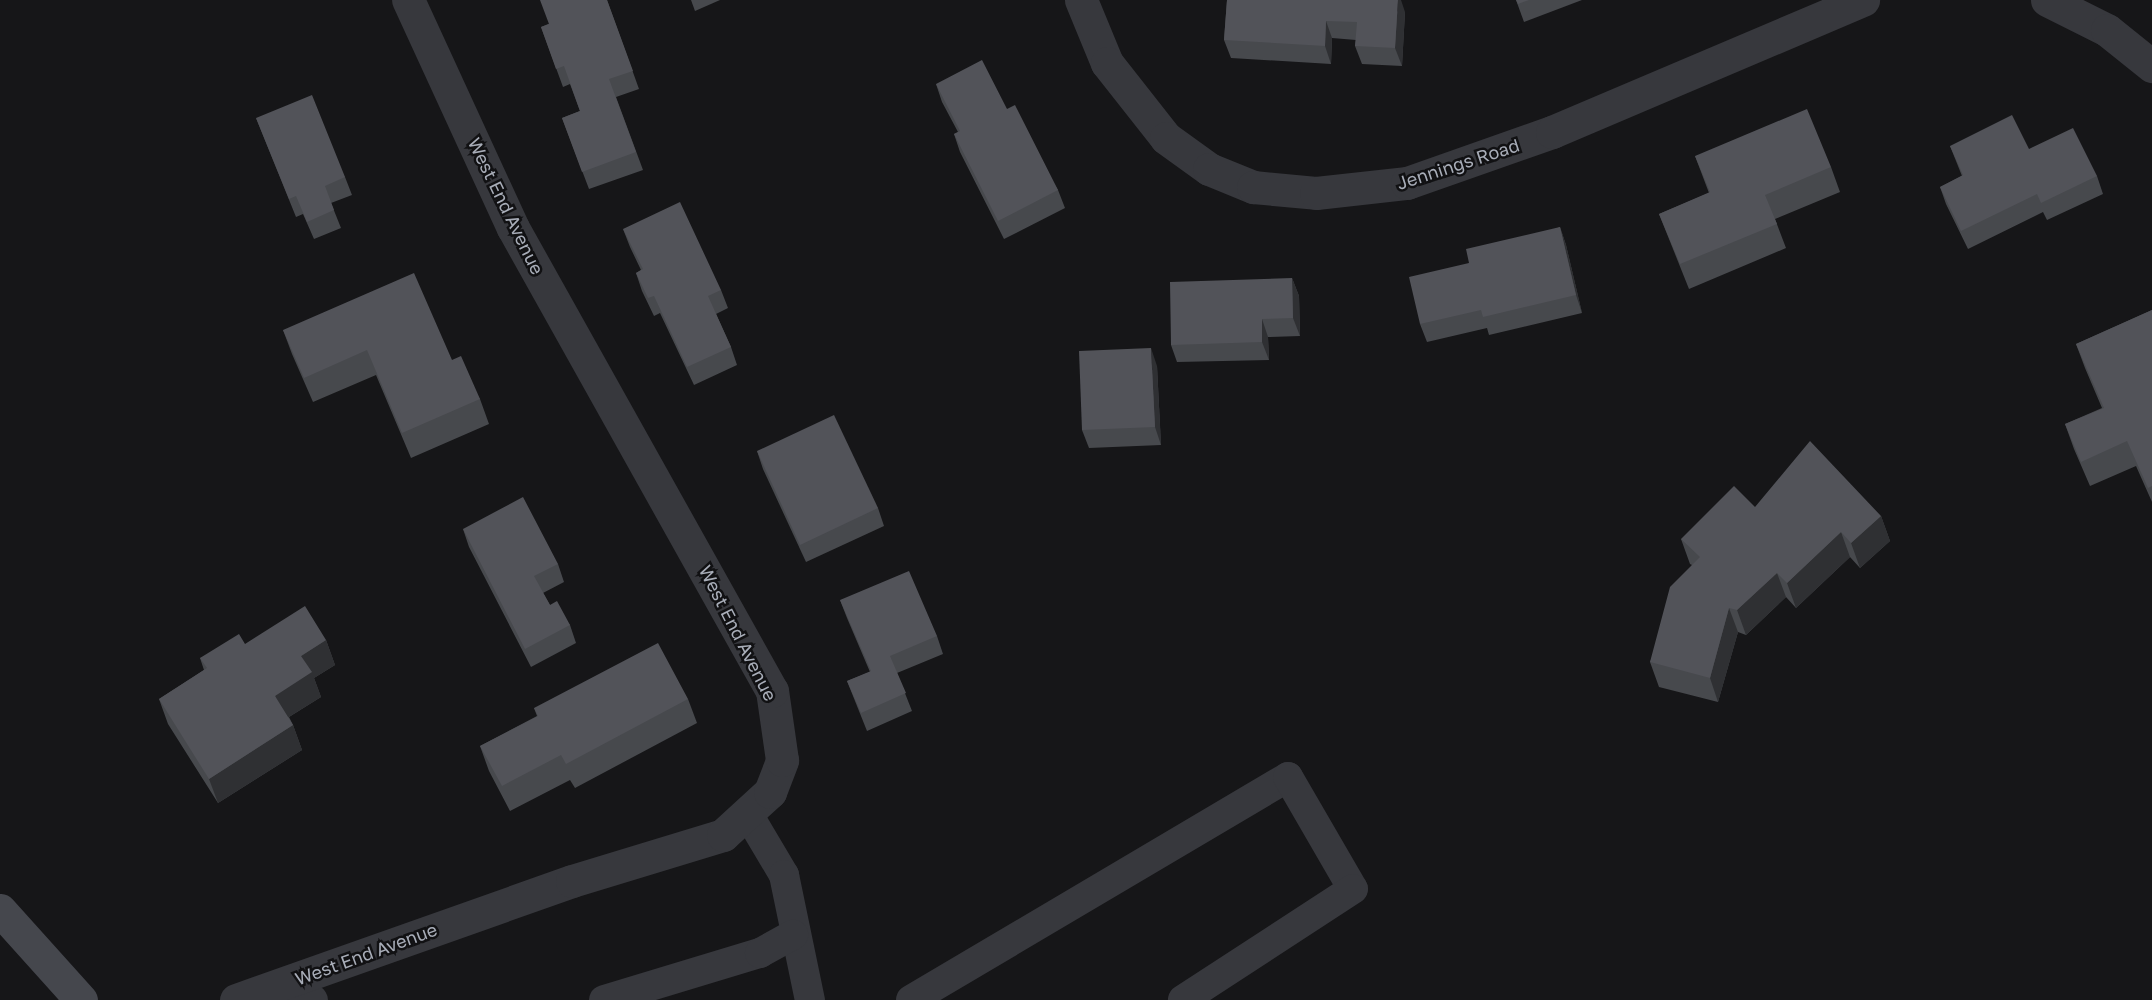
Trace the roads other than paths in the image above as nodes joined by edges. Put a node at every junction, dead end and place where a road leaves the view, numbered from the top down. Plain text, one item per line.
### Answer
1 (408, 0) edge
2 (1081, 0) edge
3 (1863, 0) edge
4 (2048, 0) edge
5 (2152, 66) edge
6 (749, 816) junction
7 (0, 910) edge
8 (793, 935) junction
9 (268, 990) junction
10 (81, 1000) edge
11 (236, 1000) edge
12 (313, 1000) edge
13 (604, 1000) edge
14 (810, 1000) edge
15 (911, 1000) edge
16 (1183, 1000) edge

1 - 6 street, West End Avenue
2 - 3 street, Jennings Road
4 - 5 street
6 - 8 lane
6 - 9 street, West End Avenue
7 - 10 main road
8 - 13 lane
8 - 14 lane
9 - 11 street, West End Avenue
9 - 12 lane
15 - 16 lane

